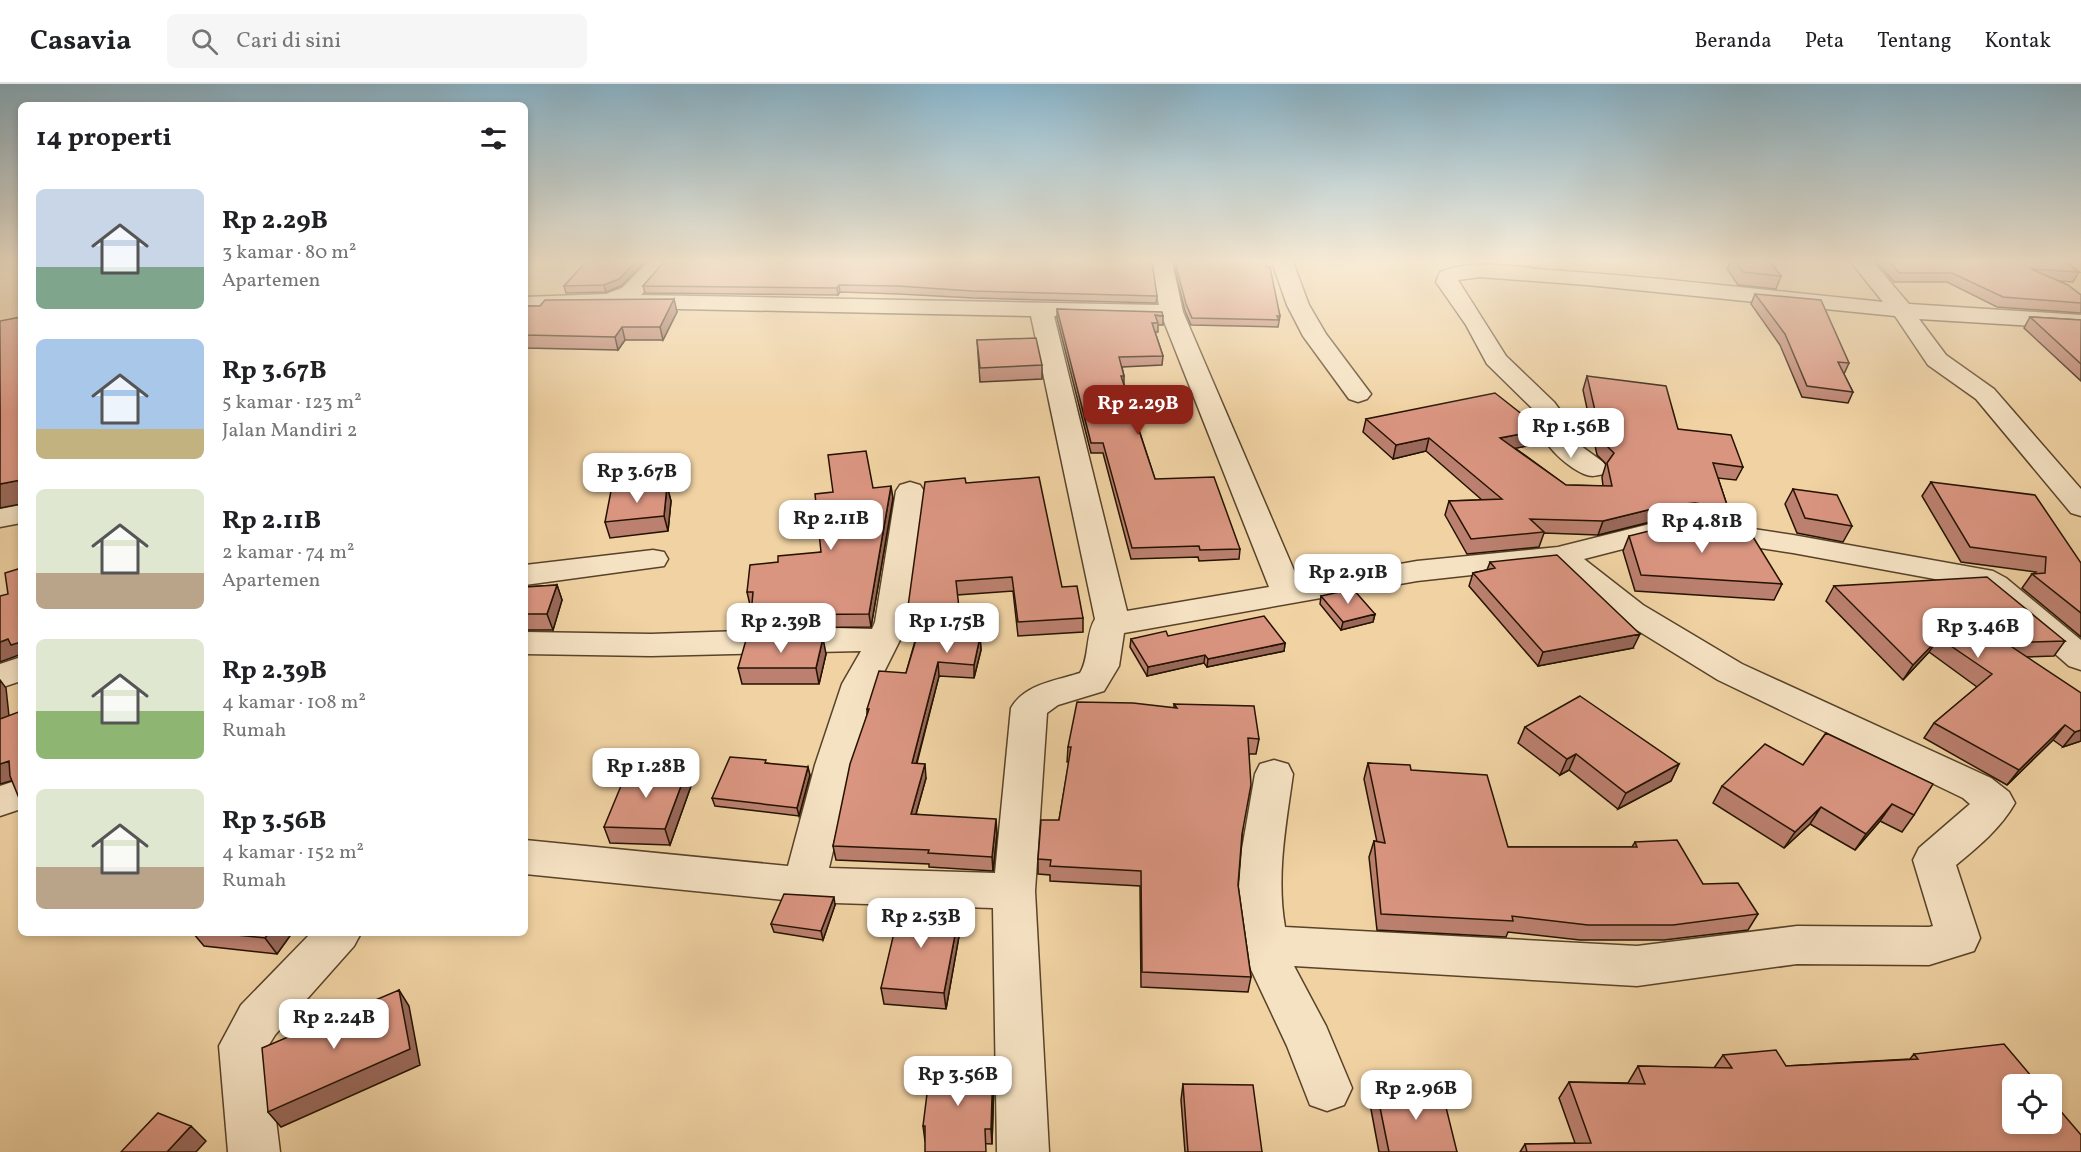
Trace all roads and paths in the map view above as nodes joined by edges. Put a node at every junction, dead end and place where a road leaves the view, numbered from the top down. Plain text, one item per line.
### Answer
1 (1042, 312) edge
2 (1165, 312) edge
3 (1172, 312) joint
4 (1302, 312) edge
5 (1468, 312) edge
6 (1903, 312) edge
7 (1927, 312) edge
8 (2081, 322) edge
9 (1358, 394) dead end
10 (1593, 468) dead end
11 (910, 491) dead end
12 (2081, 507) edge
13 (18, 515) edge
14 (0, 518) edge
15 (1561, 556) junction
16 (653, 559) dead end
17 (528, 574) edge
18 (1288, 594) junction
19 (1108, 626) junction
20 (884, 641) junction
21 (528, 643) edge
22 (2081, 658) edge
23 (18, 670) edge
24 (0, 676) edge
25 (1274, 774) dead end
26 (18, 795) edge
27 (0, 801) edge
28 (528, 857) edge
29 (804, 885) junction
30 (1014, 891) junction
31 (336, 936) edge
32 (1267, 945) junction
33 (1327, 1088) dead end
34 (254, 1152) edge
35 (1023, 1152) edge

1 - 19 street
2 - 3 street
3 - 18 street
4 - 9 street
5 - 10 street
6 - 12 street
7 - 8 street
11 - 20 street
13 - 14 street
15 - 18 street
15 - 22 street
15 - 32 street
16 - 17 street
18 - 19 street
19 - 30 street
20 - 21 street
20 - 29 street
23 - 24 street
25 - 32 street
26 - 27 street
28 - 29 street
29 - 30 street
30 - 35 street
31 - 34 street
32 - 33 street

